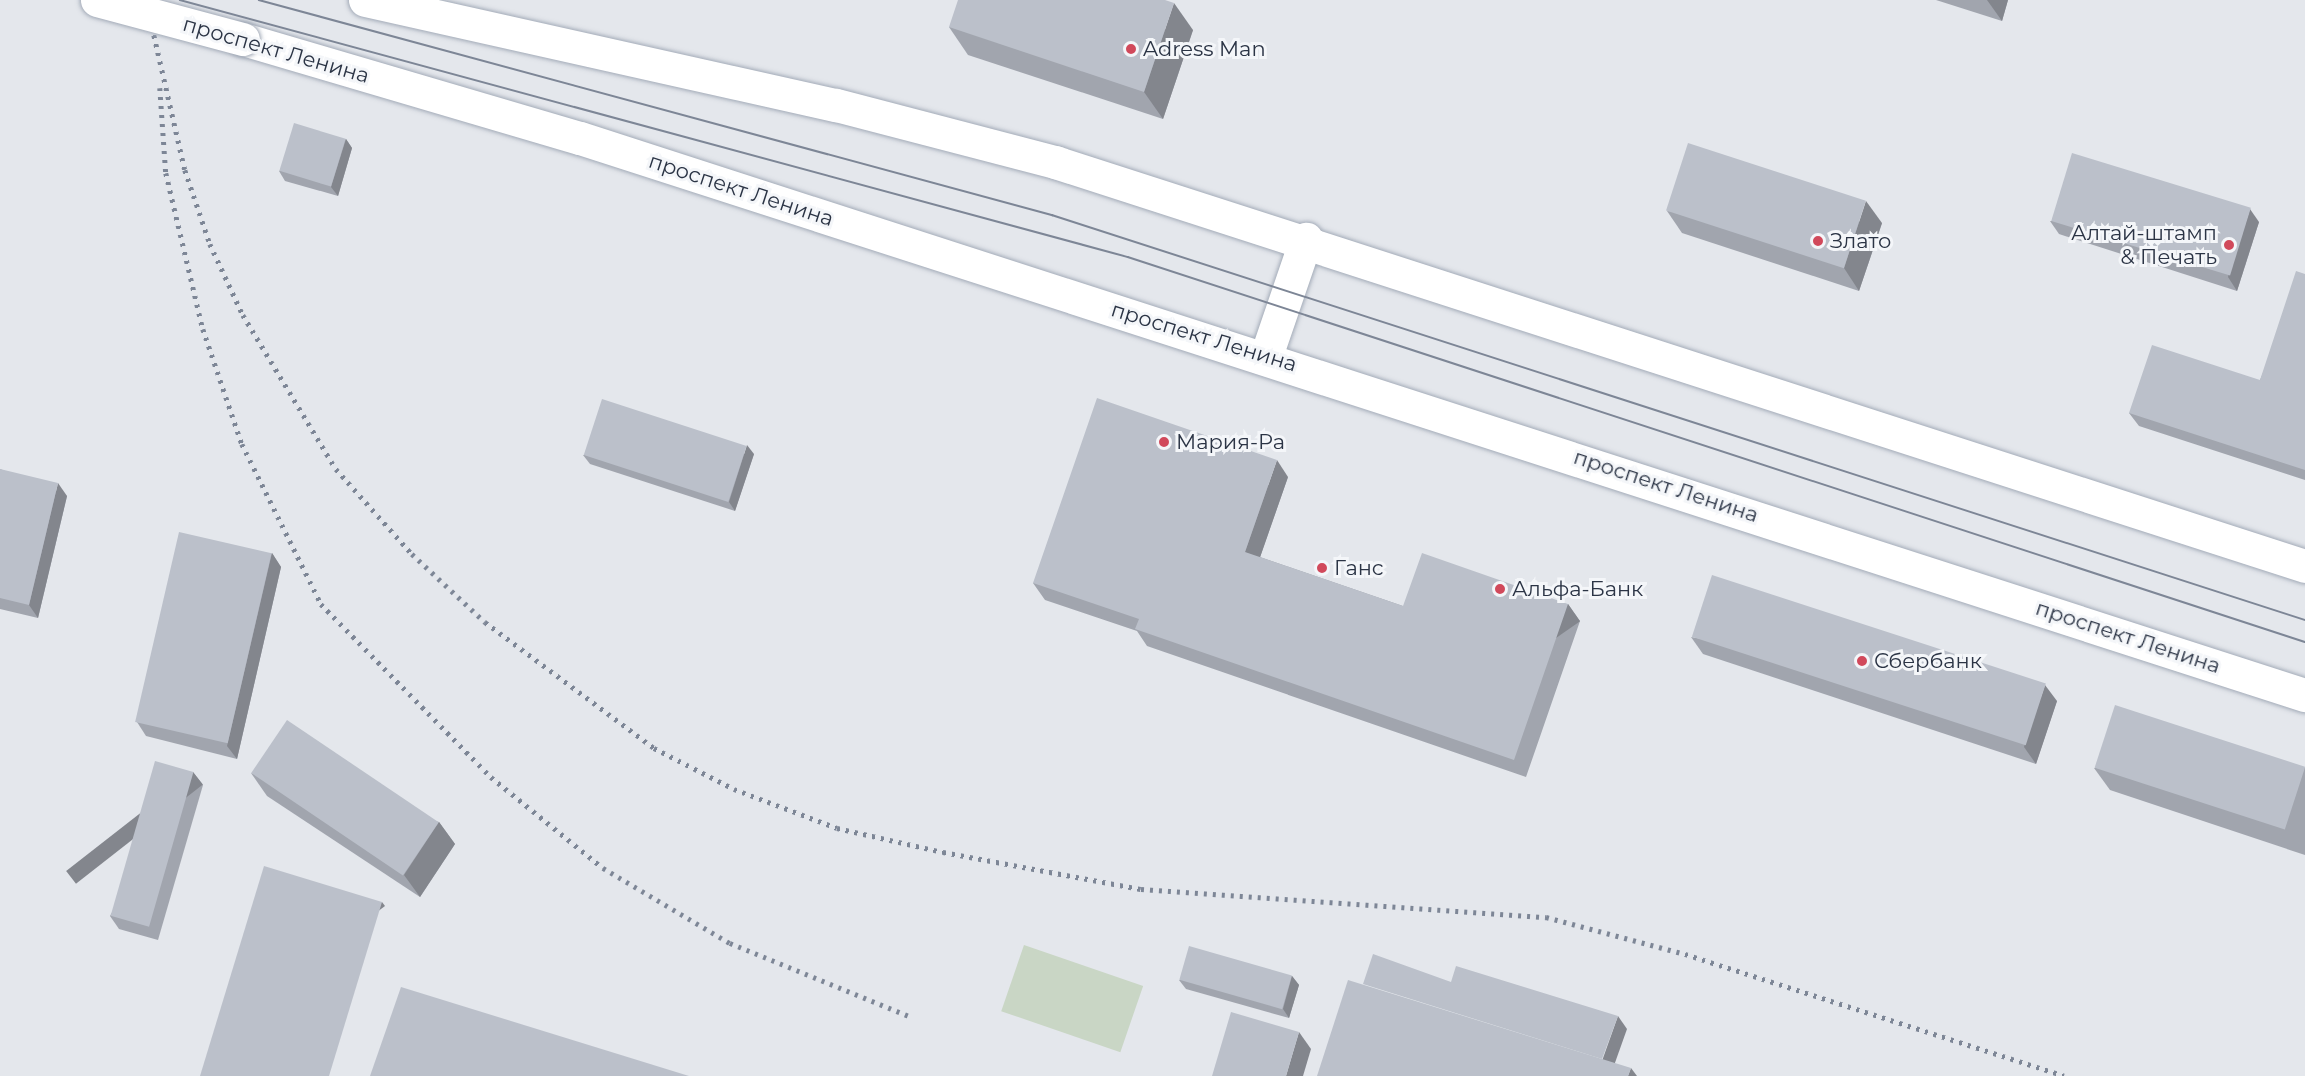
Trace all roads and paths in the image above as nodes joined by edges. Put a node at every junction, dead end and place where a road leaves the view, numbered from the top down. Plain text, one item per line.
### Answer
1 (96, 0) edge
2 (364, 0) edge
3 (1306, 239) junction
4 (1266, 356) junction
5 (2305, 566) edge
6 (2305, 695) edge

1 - 4 main road, проспект Ленина, bridge
2 - 3 main road
3 - 4 main road
3 - 5 main road
4 - 6 main road, проспект Ленина

